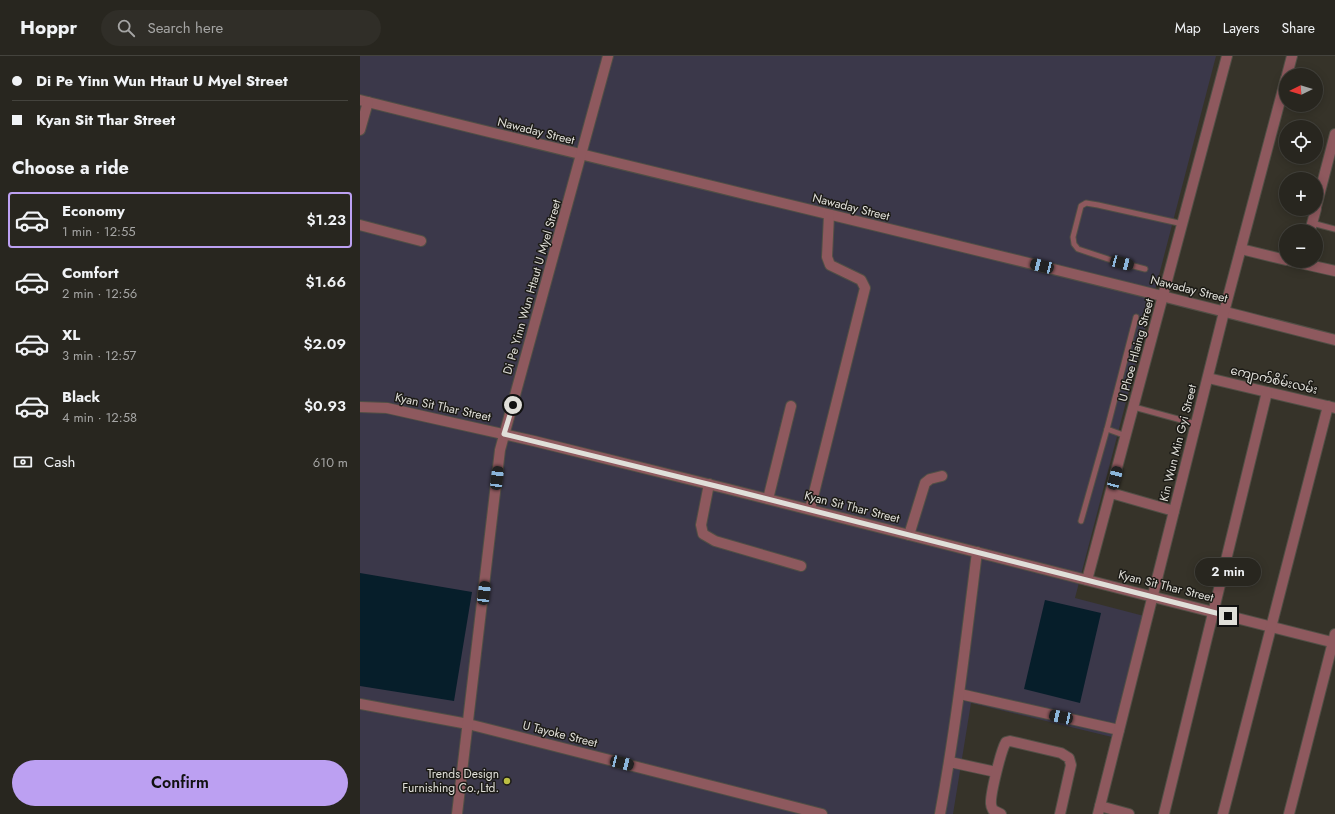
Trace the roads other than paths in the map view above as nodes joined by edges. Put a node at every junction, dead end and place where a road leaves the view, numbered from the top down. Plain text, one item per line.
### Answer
1 (608, 56) edge
2 (1227, 56) edge
3 (1292, 56) edge
4 (1289, 68) edge
5 (364, 101) edge
6 (1279, 105) edge
7 (360, 130) edge
8 (1335, 134) edge
9 (582, 155) junction
10 (1323, 181) edge
11 (829, 215) junction
12 (1183, 224) junction
13 (360, 225) edge
14 (1323, 228) edge
15 (1335, 229) edge
16 (421, 241) dead end
17 (1241, 249) junction
18 (1279, 258) edge
19 (1323, 268) edge
20 (1145, 269) dead end
21 (1335, 271) edge
22 (1164, 296) junction
23 (1224, 312) junction
24 (1136, 317) dead end
25 (1335, 340) edge
26 (1208, 378) junction
27 (1267, 392) junction
28 (791, 406) dead end
29 (360, 407) edge
30 (1134, 407) junction
31 (1331, 407) edge
32 (1196, 424) junction
33 (1107, 430) junction
34 (504, 434) junction
35 (1126, 436) junction
36 (942, 476) dead end
37 (709, 484) junction
38 (1111, 493) junction
39 (768, 499) junction
40 (810, 509) junction
41 (1174, 511) junction
42 (1081, 521) dead end
43 (909, 535) junction
44 (977, 552) junction
45 (801, 566) dead end
46 (1087, 580) junction
47 (1153, 597) junction
48 (1213, 612) junction
49 (1271, 626) junction
50 (1334, 640) edge
51 (960, 694) junction
52 (360, 704) edge
53 (468, 724) junction
54 (1119, 730) junction
55 (950, 762) junction
56 (996, 772) junction
57 (1099, 810) edge
58 (457, 814) edge
59 (822, 814) edge
60 (940, 814) edge
61 (1001, 814) edge
62 (1060, 814) edge
63 (1129, 814) edge
64 (1164, 814) edge
65 (1223, 814) edge
66 (1289, 814) edge

1 - 9 street, Di Pe Yinn Wun Htaut U Myel Street
2 - 12 street, U Phoe Hlaing Street
3 - 4 street
5 - 7 street
5 - 9 street, Nawaday Street
6 - 17 street, Kin Wun Min Gyi Street
8 - 10 street
9 - 11 street, Nawaday Street
9 - 34 street, Di Pe Yinn Wun Htaut U Myel Street
11 - 22 street, Nawaday Street
11 - 40 street
12 - 20 lane
12 - 22 street, U Phoe Hlaing Street
13 - 16 street
14 - 15 lane
17 - 18 street
17 - 23 street, Kin Wun Min Gyi Street
19 - 21 street
22 - 23 street, Nawaday Street
22 - 30 street, U Phoe Hlaing Street
23 - 25 street, Nawaday Street
23 - 26 street, Kin Wun Min Gyi Street
24 - 33 lane
26 - 27 street, ကျောက်စိမ်းလမ်း
26 - 32 street, Kin Wun Min Gyi Street
27 - 31 street, ကျောက်စိမ်းလမ်း
27 - 48 street
28 - 39 street
29 - 34 street, Kyan Sit Thar Street
30 - 32 lane
30 - 35 street, U Phoe Hlaing Street
31 - 49 street
32 - 41 street, Kin Wun Min Gyi Street
33 - 35 lane
33 - 42 lane
34 - 37 street, Kyan Sit Thar Street
34 - 53 street, Di Pe Yinn Wun Htaut U Myel Street
35 - 38 street, U Phoe Hlaing Street
36 - 43 street
37 - 39 street, Kyan Sit Thar Street
37 - 45 street
38 - 41 street
38 - 46 street, U Phoe Hlaing Street
39 - 40 street, Kyan Sit Thar Street
40 - 43 street, Kyan Sit Thar Street
41 - 47 street, Kin Wun Min Gyi Street
43 - 44 street, Kyan Sit Thar Street
44 - 46 street, Kyan Sit Thar Street
44 - 51 street
46 - 47 street, Kyan Sit Thar Street
47 - 48 street, Kyan Sit Thar Street
47 - 54 street, Kin Wun Min Gyi Street
48 - 49 street, Kyan Sit Thar Street
48 - 64 street
49 - 50 street, Kyan Sit Thar Street
49 - 65 street
50 - 66 street
51 - 54 street
51 - 55 street
52 - 53 street, U Tayoke Street
53 - 58 street, Di Pe Yinn Wun Htaut U Myel Street
53 - 59 street, U Tayoke Street
54 - 57 street, Kin Wun Min Gyi Street
55 - 56 street
55 - 60 street
56 - 61 street
56 - 62 street
57 - 63 street

